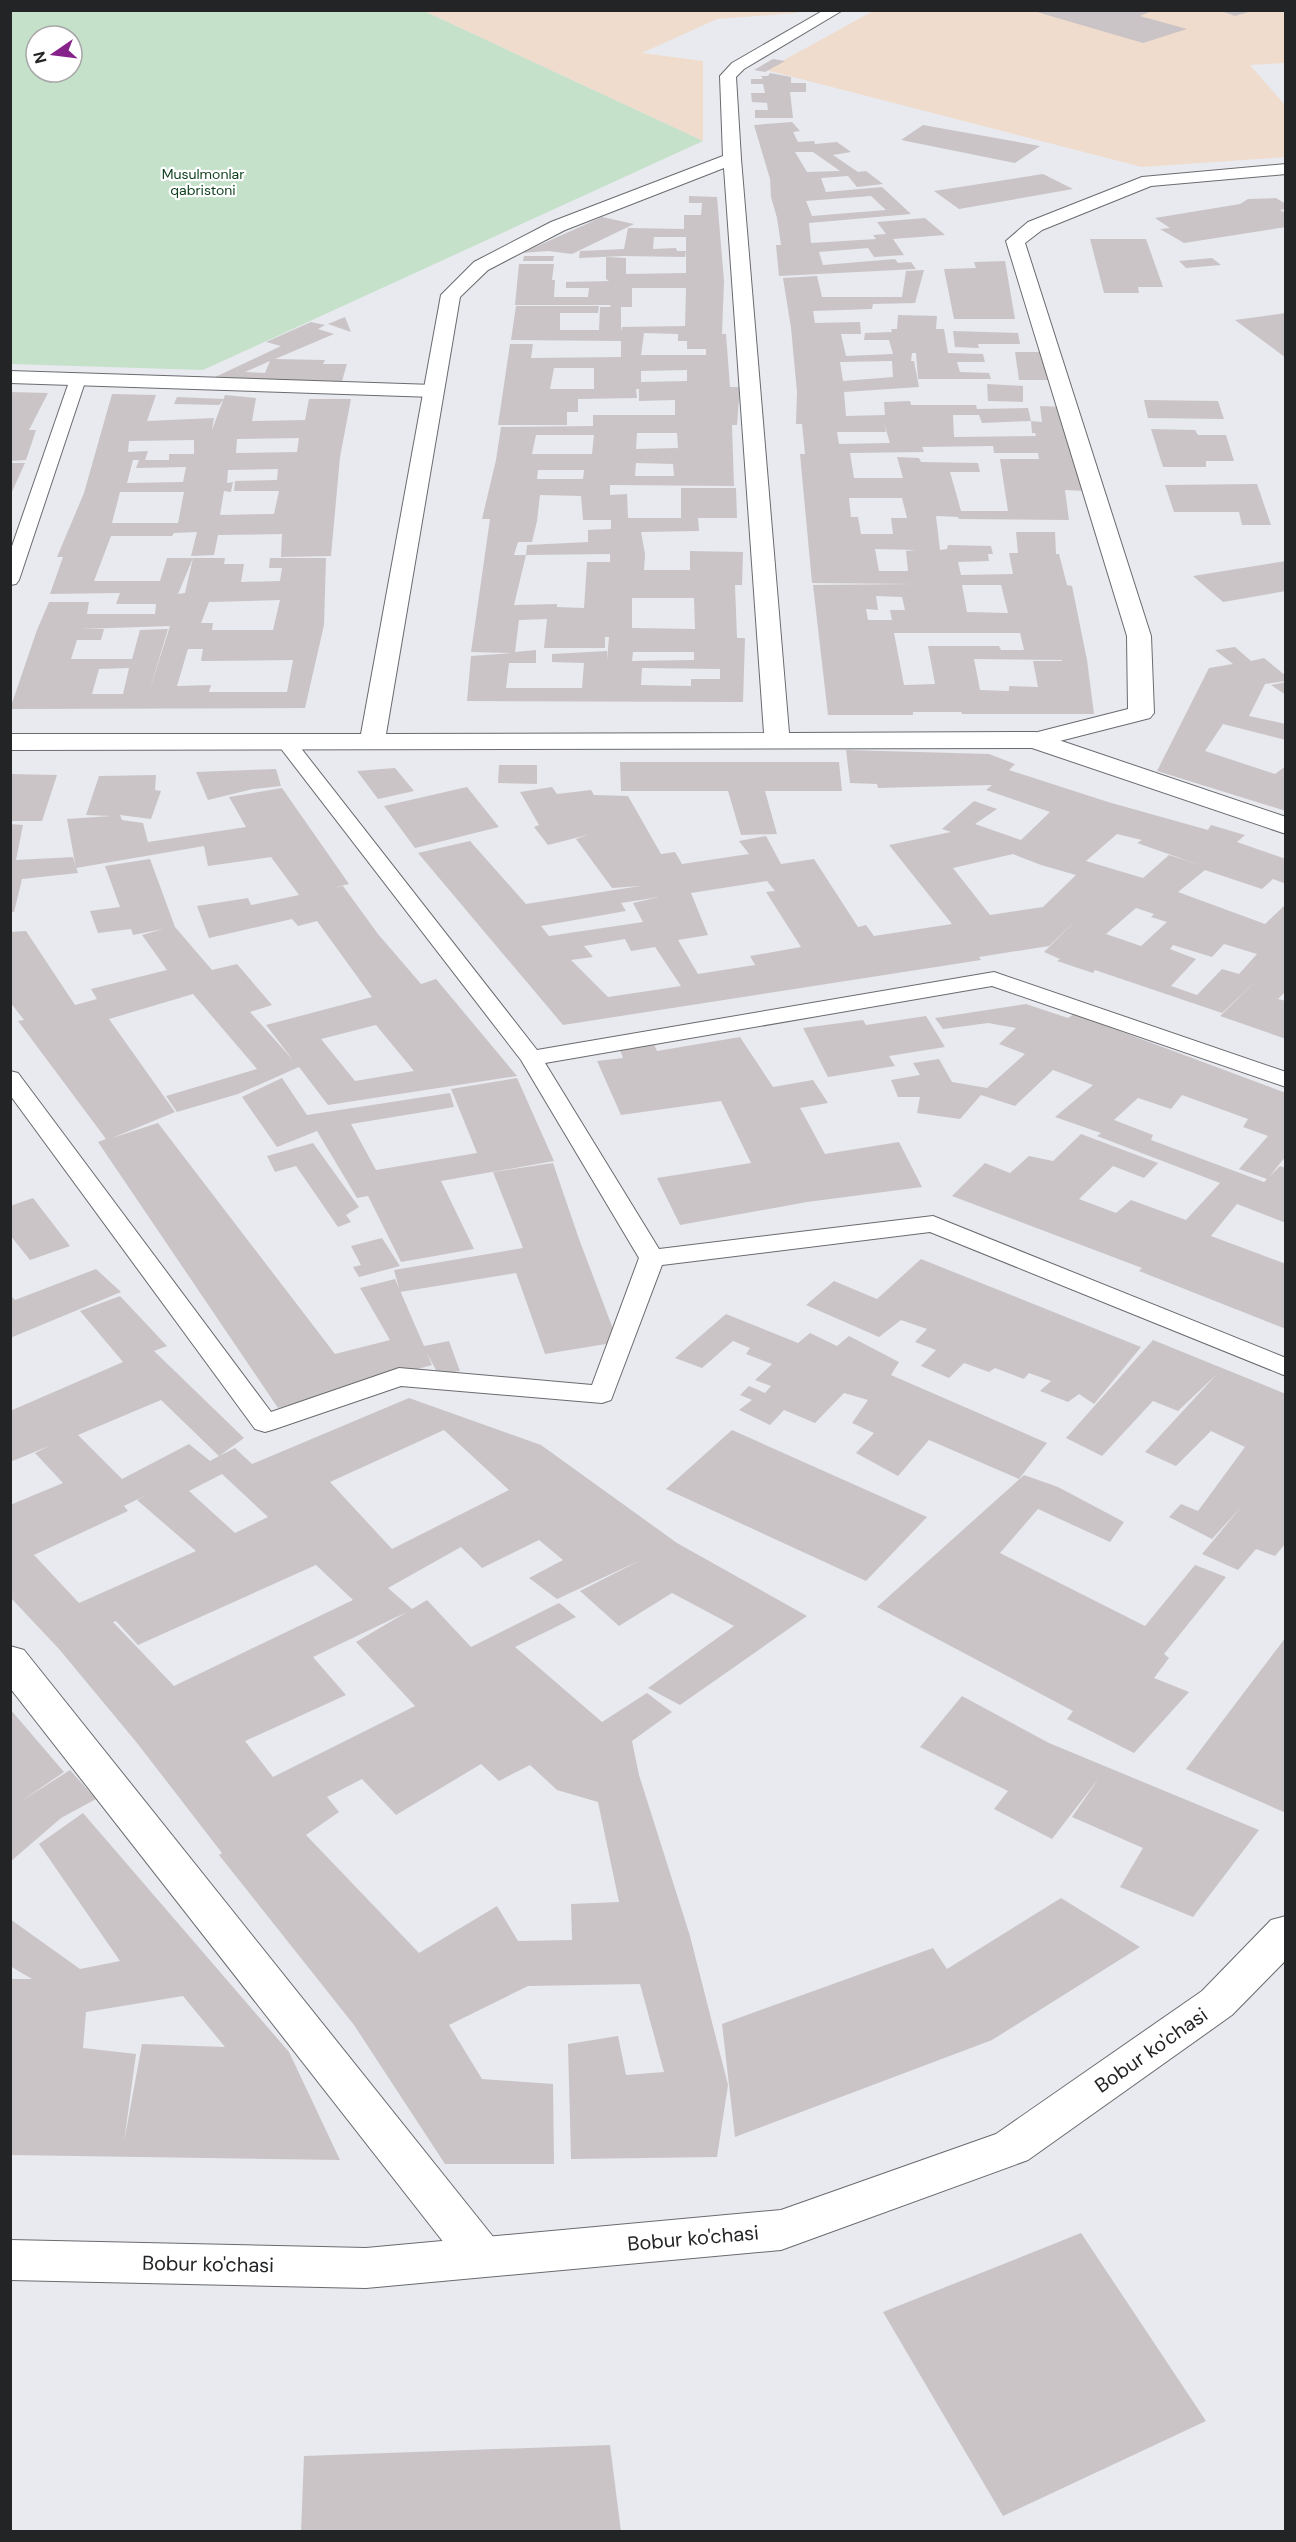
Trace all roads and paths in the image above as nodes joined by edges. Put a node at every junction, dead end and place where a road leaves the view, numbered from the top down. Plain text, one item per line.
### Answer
1 (836, 10) edge
2 (732, 159) junction
3 (1286, 169) edge
4 (10, 377) edge
5 (78, 379) junction
6 (434, 391) junction
7 (10, 580) edge
8 (777, 740) junction
9 (1035, 740) junction
10 (372, 741) junction
11 (10, 742) edge
12 (286, 742) junction
13 (1286, 826) edge
14 (531, 1058) junction
15 (10, 1078) edge
16 (1286, 1080) edge
17 (652, 1258) junction
18 (1286, 1368) edge
19 (10, 1660) edge
20 (1286, 1932) edge
21 (482, 2257) junction
22 (10, 2260) edge

1 - 2 street
2 - 6 street
2 - 8 street
3 - 9 street
4 - 5 street
5 - 6 street
5 - 7 lane
6 - 10 street
8 - 9 street
8 - 10 street
9 - 13 street
10 - 12 street
11 - 12 street
12 - 14 lane
14 - 16 lane
14 - 17 lane
15 - 17 lane
17 - 18 lane
19 - 21 street
20 - 21 street, Bobur ko'chasi
21 - 22 street, Bobur ko'chasi

